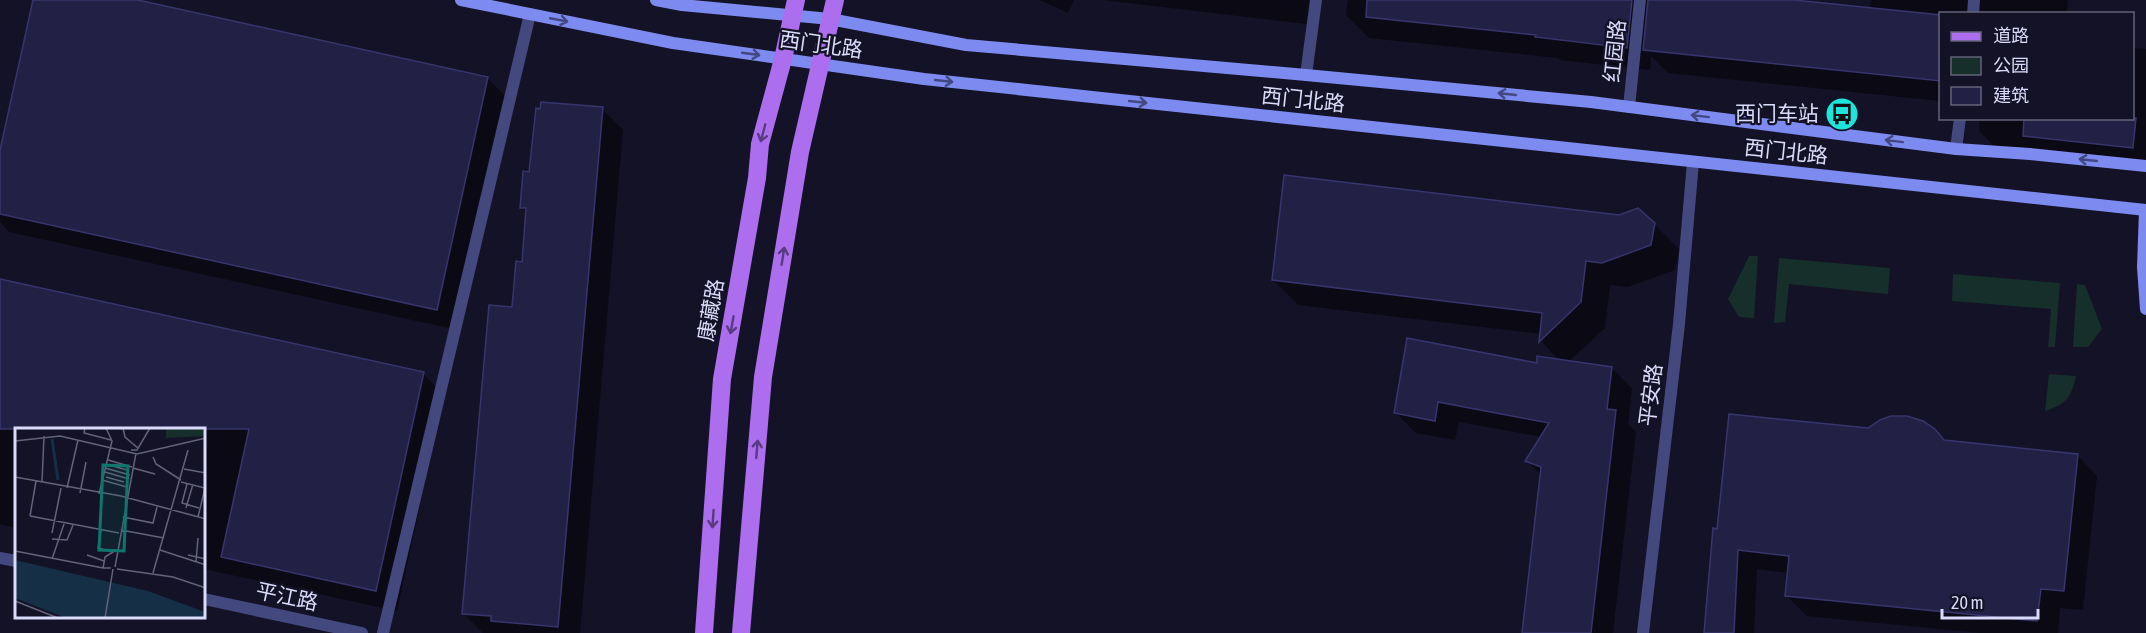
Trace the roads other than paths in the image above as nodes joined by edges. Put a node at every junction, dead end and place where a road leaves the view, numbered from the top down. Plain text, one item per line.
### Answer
1 (460, 0) edge
2 (656, 0) edge
3 (835, 0) edge
4 (1316, 0) edge
5 (1640, 0) edge
6 (794, 7) edge
7 (530, 14) junction
8 (830, 19) junction
9 (783, 59) junction
10 (821, 64) junction
11 (1306, 75) junction
12 (1629, 107) junction
13 (1960, 120) edge
14 (1956, 149) junction
15 (1693, 162) junction
16 (2146, 166) edge
17 (2145, 210) edge
18 (2146, 309) edge
19 (0, 558) edge
20 (15, 561) edge
21 (206, 599) edge
22 (362, 633) edge
23 (383, 633) edge
24 (704, 633) edge
25 (741, 633) edge
26 (1643, 633) edge

1 - 7 main road, 西门北路
2 - 6 main road, 西门北路
3 - 8 main road
4 - 11 street
5 - 12 street, 红园路
6 - 8 main road, 西门北路
6 - 9 main road, 康藏路
7 -> 9 main road, 西门北路
7 - 23 street
8 - 10 main road
8 - 11 main road, 西门北路
9 - 10 main road, 西门北路
9 -> 24 main road, 康藏路
10 -> 15 main road, 西门北路
25 -> 10 main road
12 -> 11 main road, 西门北路
14 -> 12 main road, 西门北路
13 - 14 street
16 -> 14 main road, 西门北路
15 - 17 main road, 西门北路
15 - 26 street, 平安路
17 - 18 main road
19 - 20 street
21 - 22 street, 平江路

